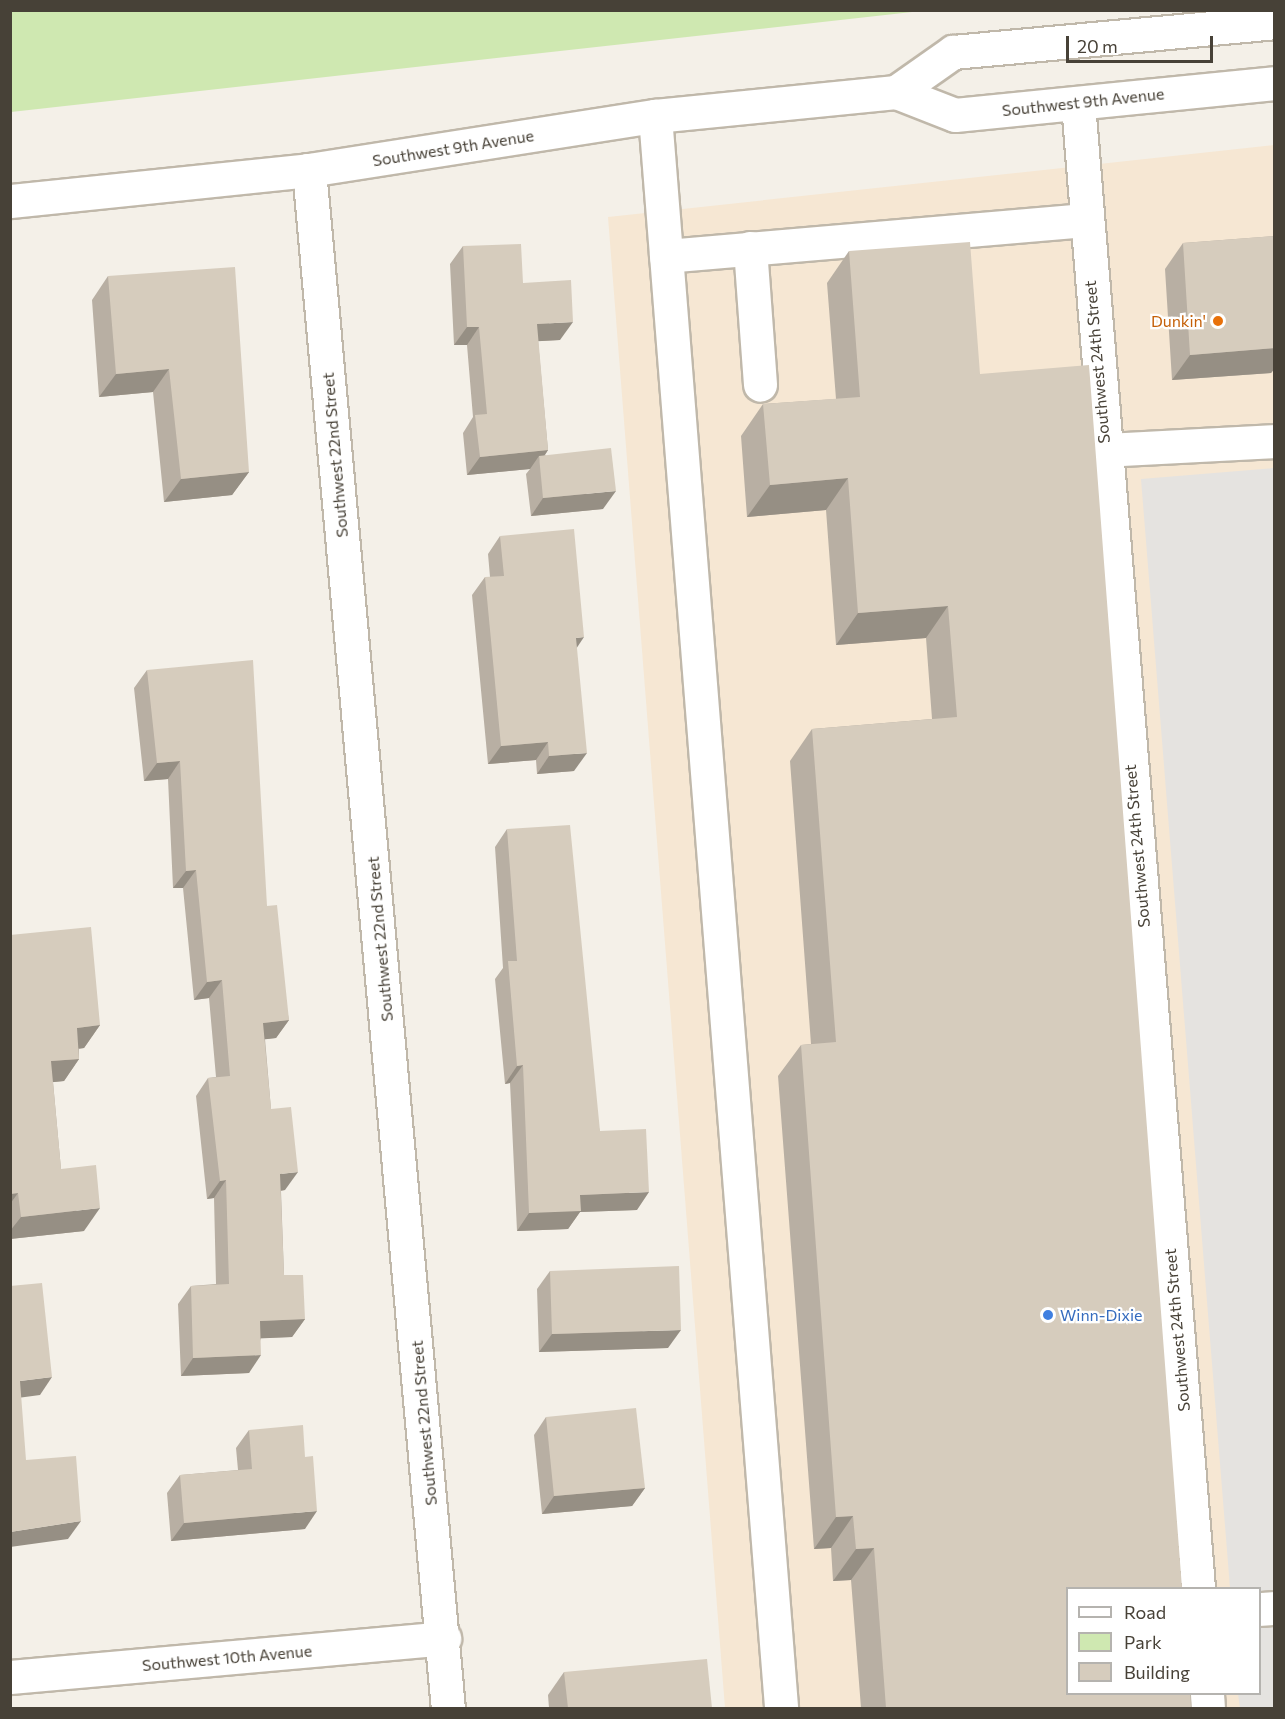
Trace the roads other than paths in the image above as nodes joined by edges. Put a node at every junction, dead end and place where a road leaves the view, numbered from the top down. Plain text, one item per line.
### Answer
1 (1275, 22) edge
2 (1275, 82) edge
3 (896, 92) junction
4 (1078, 103) junction
5 (655, 116) junction
6 (309, 170) junction
7 (10, 201) edge
8 (1086, 220) junction
9 (750, 248) junction
10 (666, 256) junction
11 (760, 385) dead end
12 (1275, 441) edge
13 (1104, 450) junction
14 (1198, 1587) edge
15 (444, 1638) junction
16 (10, 1677) edge
17 (448, 1708) edge
18 (781, 1708) edge

1 - 3 street, Southwest 9th Avenue
2 - 4 street, Southwest 9th Avenue
3 - 4 street, Southwest 9th Avenue
3 - 5 street, Southwest 9th Avenue
4 - 8 street, Southwest 24th Street
5 - 6 street, Southwest 9th Avenue
5 - 10 street
6 - 7 street, Southwest 9th Avenue
6 - 15 street, Southwest 22nd Street
8 - 9 street
8 - 13 street, Southwest 24th Street
9 - 10 street
9 - 11 street
10 - 18 street
12 - 13 street
13 - 14 street, Southwest 24th Street
15 - 16 street, Southwest 10th Avenue
15 - 17 street, Southwest 22nd Street

